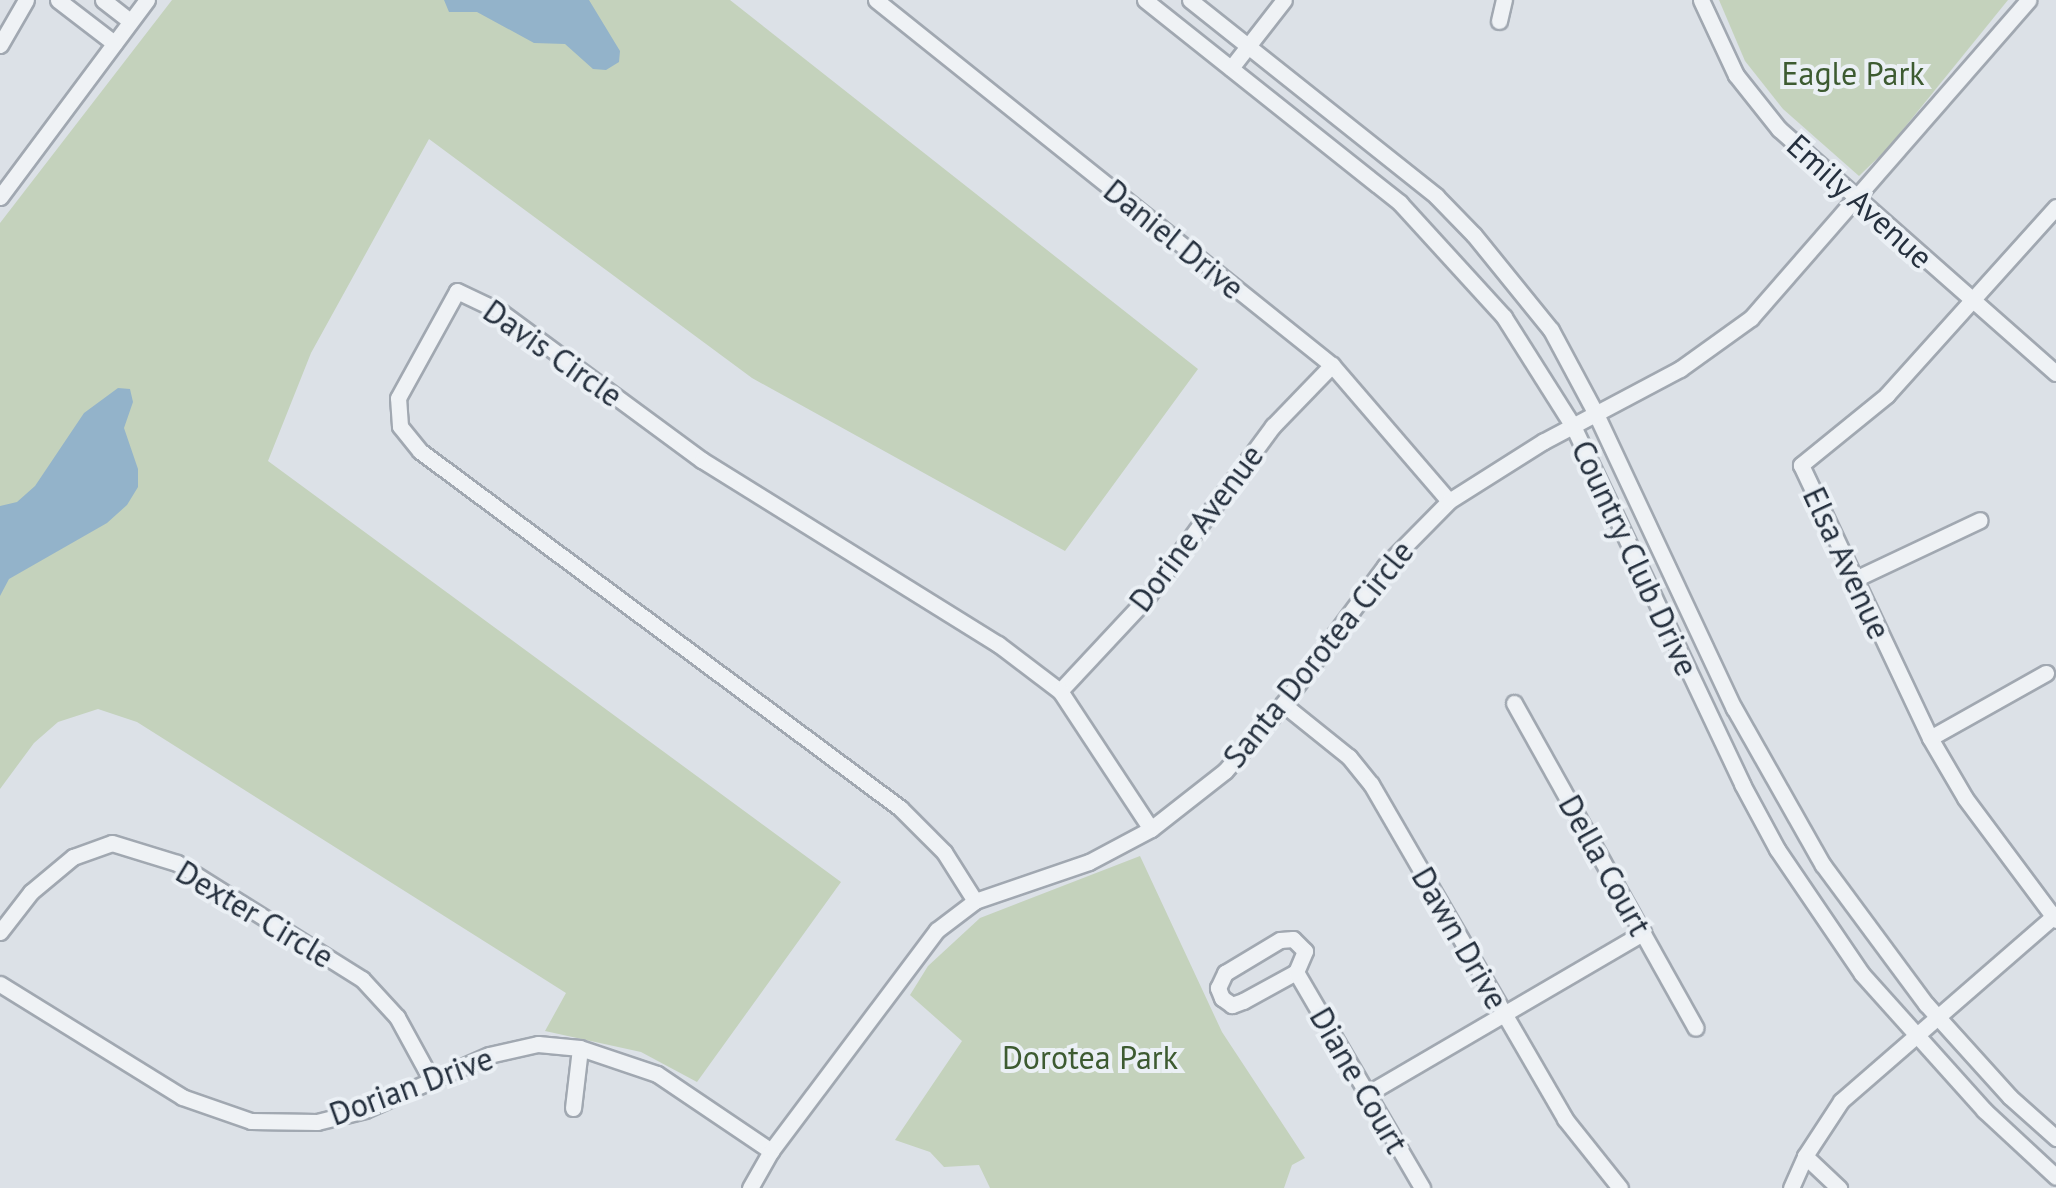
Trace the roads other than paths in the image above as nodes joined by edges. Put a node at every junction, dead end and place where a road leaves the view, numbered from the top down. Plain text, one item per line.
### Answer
1 (26, 0) edge
2 (58, 0) edge
3 (102, 0) edge
4 (147, 0) edge
5 (876, 0) edge
6 (1145, 0) edge
7 (1190, 0) edge
8 (1284, 0) edge
9 (1504, 0) edge
10 (1701, 0) edge
11 (2028, 0) edge
12 (6, 20) edge
13 (130, 21) junction
14 (1499, 21) dead end
15 (114, 43) junction
16 (0, 45) edge
17 (1248, 46) junction
18 (1230, 68) junction
19 (0, 197) edge
20 (1857, 198) junction
21 (2056, 207) edge
22 (1972, 300) junction
23 (1332, 365) junction
24 (2056, 373) edge
25 (1596, 414) junction
26 (1572, 426) junction
27 (1449, 501) junction
28 (1980, 520) dead end
29 (1853, 580) junction
30 (2046, 673) dead end
31 (1060, 691) junction
32 (1514, 703) dead end
33 (1282, 704) junction
34 (1930, 738) junction
35 (1151, 829) junction
36 (974, 900) junction
37 (2055, 917) edge
38 (0, 932) edge
39 (1644, 933) junction
40 (1296, 972) junction
41 (0, 984) edge
42 (1503, 1015) junction
43 (1936, 1016) junction
44 (1696, 1028) dead end
45 (1916, 1034) junction
46 (580, 1048) junction
47 (431, 1079) junction
48 (1367, 1094) junction
49 (573, 1108) dead end
50 (2056, 1138) edge
51 (771, 1152) junction
52 (1805, 1156) junction
53 (2056, 1177) edge
54 (750, 1188) edge
55 (1422, 1188) edge
56 (1620, 1188) edge
57 (1791, 1188) edge
58 (1839, 1188) edge

1 - 12 street
2 - 15 street
3 - 13 street
4 - 13 street
5 - 23 street, Daniel Drive
6 - 18 street, Country Club Drive
7 - 17 street, Country Club Drive
8 - 17 street
9 - 14 street
10 - 20 street, Emily Avenue
11 - 20 street, Santa Dorotea Circle
12 - 16 street
13 - 15 street
15 - 19 street
17 - 18 street
17 - 25 street, Country Club Drive
18 - 26 street, Country Club Drive
20 - 22 street, Emily Avenue
20 - 25 street, Santa Dorotea Circle
21 - 22 street, Elsa Avenue
22 - 24 street, Emily Avenue
22 - 29 street, Elsa Avenue
23 - 27 street, Daniel Drive
23 - 31 street, Dorine Avenue
25 - 26 street, Santa Dorotea Circle
25 - 43 street, Country Club Drive
26 - 27 street, Santa Dorotea Circle
26 - 45 street, Country Club Drive
27 - 33 street, Santa Dorotea Circle
28 - 29 street
29 - 34 street, Elsa Avenue
30 - 34 street
31 - 35 street, Davis Circle
31 - 36 street, Davis Circle
32 - 39 street, Della Court
33 - 35 street, Santa Dorotea Circle
33 - 42 street, Dawn Drive
34 - 37 street, Elsa Avenue
35 - 36 street, Santa Dorotea Circle
36 - 51 street, Santa Dorotea Circle
37 - 43 street
38 - 47 street, Dexter Circle
39 - 42 street
39 - 44 street, Della Court
40 - 40 street, Diane Court
40 - 48 street, Diane Court
41 - 47 street, Dorian Drive
42 - 48 street
42 - 56 street, Dawn Drive
43 - 45 street
43 - 50 street, Country Club Drive
45 - 52 street
45 - 53 street, Country Club Drive
46 - 47 street, Dorian Drive
46 - 49 street
46 - 51 street, Dorian Drive
48 - 55 street, Diane Court
51 - 54 street, Santa Dorotea Circle
52 - 57 street
52 - 58 street

